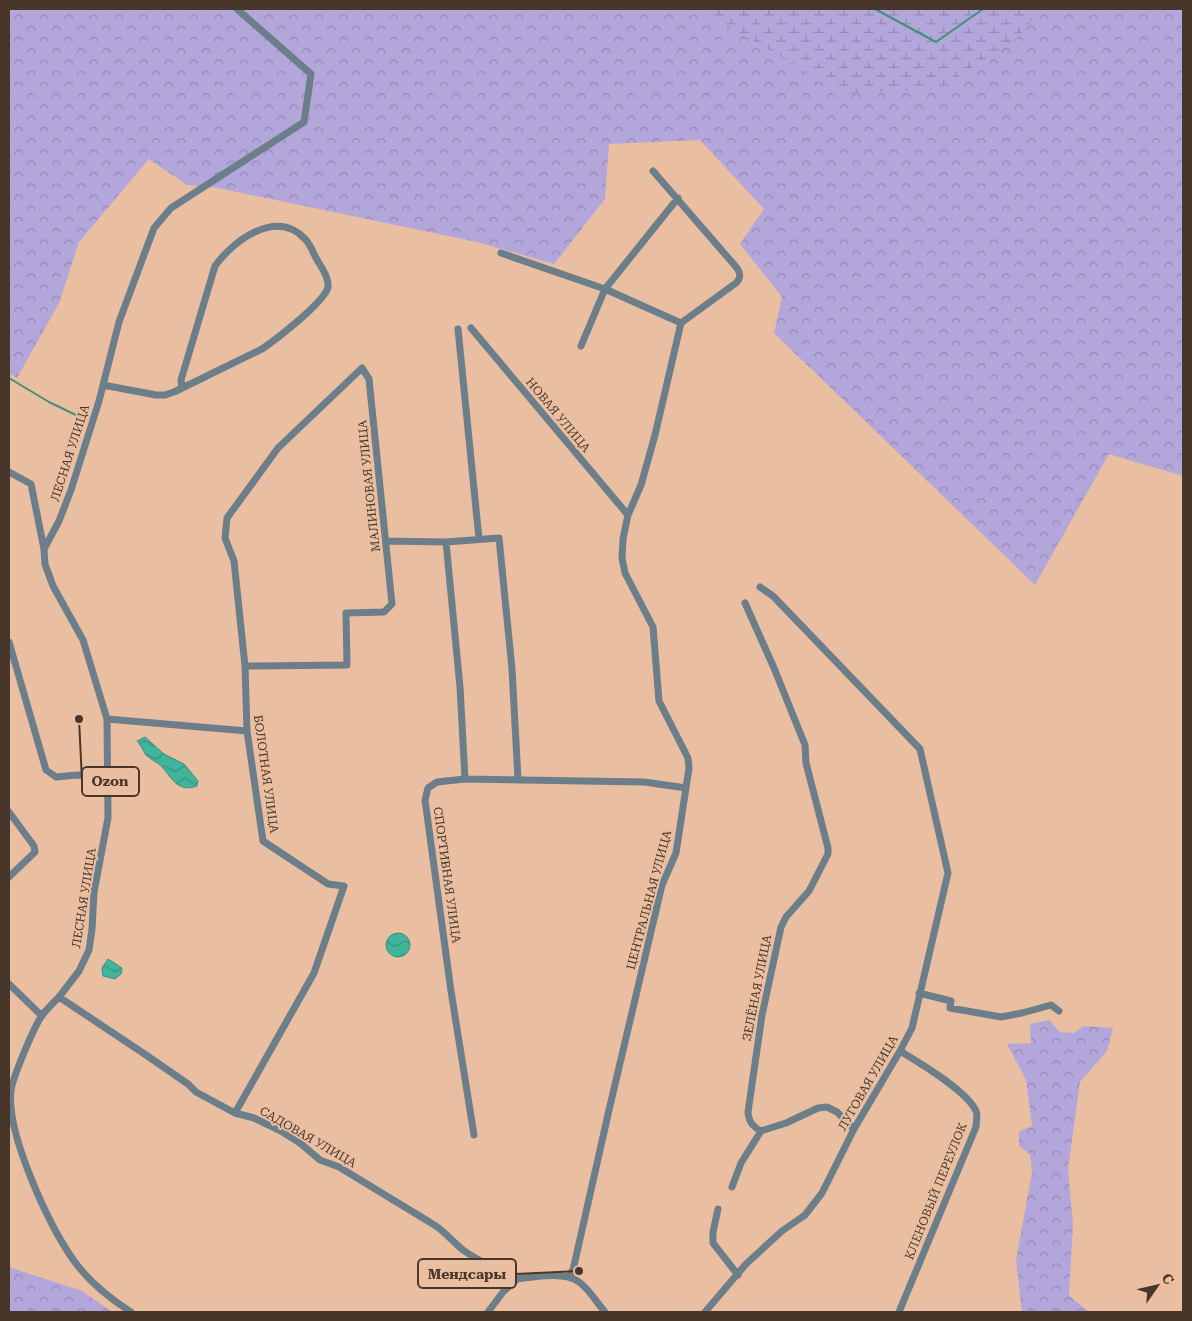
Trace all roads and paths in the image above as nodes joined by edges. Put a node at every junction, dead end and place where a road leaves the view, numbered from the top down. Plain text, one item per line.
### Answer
1 (237, 9) edge
2 (653, 171) dead end
3 (678, 198) junction
4 (501, 254) dead end
5 (605, 289) junction
6 (681, 323) junction
7 (471, 328) dead end
8 (458, 329) dead end
9 (581, 346) dead end
10 (103, 385) junction
11 (182, 388) junction
12 (9, 472) edge
13 (628, 515) junction
14 (227, 518) joint
15 (479, 539) junction
16 (386, 540) junction
17 (446, 542) junction
18 (44, 549) junction
19 (760, 587) dead end
20 (745, 603) dead end
21 (9, 642) edge
22 (245, 666) junction
23 (107, 719) junction
24 (247, 731) junction
25 (108, 777) junction
26 (464, 779) junction
27 (518, 779) junction
28 (686, 788) junction
29 (9, 812) edge
30 (9, 877) edge
31 (9, 984) edge
32 (919, 993) junction
33 (59, 997) junction
34 (1059, 1011) dead end
35 (42, 1016) junction
36 (900, 1051) junction
37 (10, 1090) edge
38 (235, 1113) junction
39 (11, 1121) edge
40 (854, 1129) junction
41 (761, 1131) junction
42 (474, 1135) dead end
43 (732, 1187) dead end
44 (718, 1208) dead end
45 (571, 1273) junction
46 (738, 1275) junction
47 (516, 1279) junction
48 (131, 1312) edge
49 (488, 1312) edge
50 (605, 1312) edge
51 (705, 1312) edge
52 (899, 1312) edge

1 - 10 street, ЛЕСНАЯ УЛИЦА
2 - 3 street
3 - 5 street
3 - 6 street
4 - 5 street
5 - 6 street
5 - 9 street
6 - 13 street
7 - 13 street, НОВАЯ УЛИЦА
8 - 15 street
10 - 11 street
10 - 18 street, ЛЕСНАЯ УЛИЦА
11 - 11 street
12 - 18 street
13 - 28 street, ЦЕНТРАЛЬНАЯ УЛИЦА
14 - 16 street, МАЛИНОВАЯ УЛИЦА
14 - 22 street, БОЛОТНАЯ УЛИЦА
15 - 17 street
15 - 27 street
16 - 17 street
16 - 22 street, МАЛИНОВАЯ УЛИЦА
17 - 26 street
18 - 23 street, ЛЕСНАЯ УЛИЦА
19 - 32 street, ЛУГОВАЯ УЛИЦА
20 - 41 street, ЗЕЛЁНАЯ УЛИЦА
21 - 25 street
22 - 24 street, БОЛОТНАЯ УЛИЦА
23 - 24 street
23 - 25 street, ЛЕСНАЯ УЛИЦА
24 - 38 street, БОЛОТНАЯ УЛИЦА
25 - 33 street, ЛЕСНАЯ УЛИЦА
26 - 27 street, СПОРТИВНАЯ УЛИЦА
26 - 42 street, СПОРТИВНАЯ УЛИЦА
27 - 28 street, СПОРТИВНАЯ УЛИЦА
28 - 45 street, ЦЕНТРАЛЬНАЯ УЛИЦА
29 - 30 street
31 - 35 street
32 - 34 street
32 - 36 street, ЛУГОВАЯ УЛИЦА
33 - 35 street
33 - 38 street, САДОВАЯ УЛИЦА
35 - 37 street
36 - 40 street, ЛУГОВАЯ УЛИЦА
36 - 52 street, КЛЕНОВЫЙ ПЕРЕУЛОК
37 - 39 street
38 - 47 street, САДОВАЯ УЛИЦА
39 - 48 street
40 - 41 street
40 - 46 street, ЛУГОВАЯ УЛИЦА
41 - 43 street
44 - 46 street
45 - 47 street
45 - 50 street
46 - 51 street, ЛУГОВАЯ УЛИЦА
47 - 49 street

